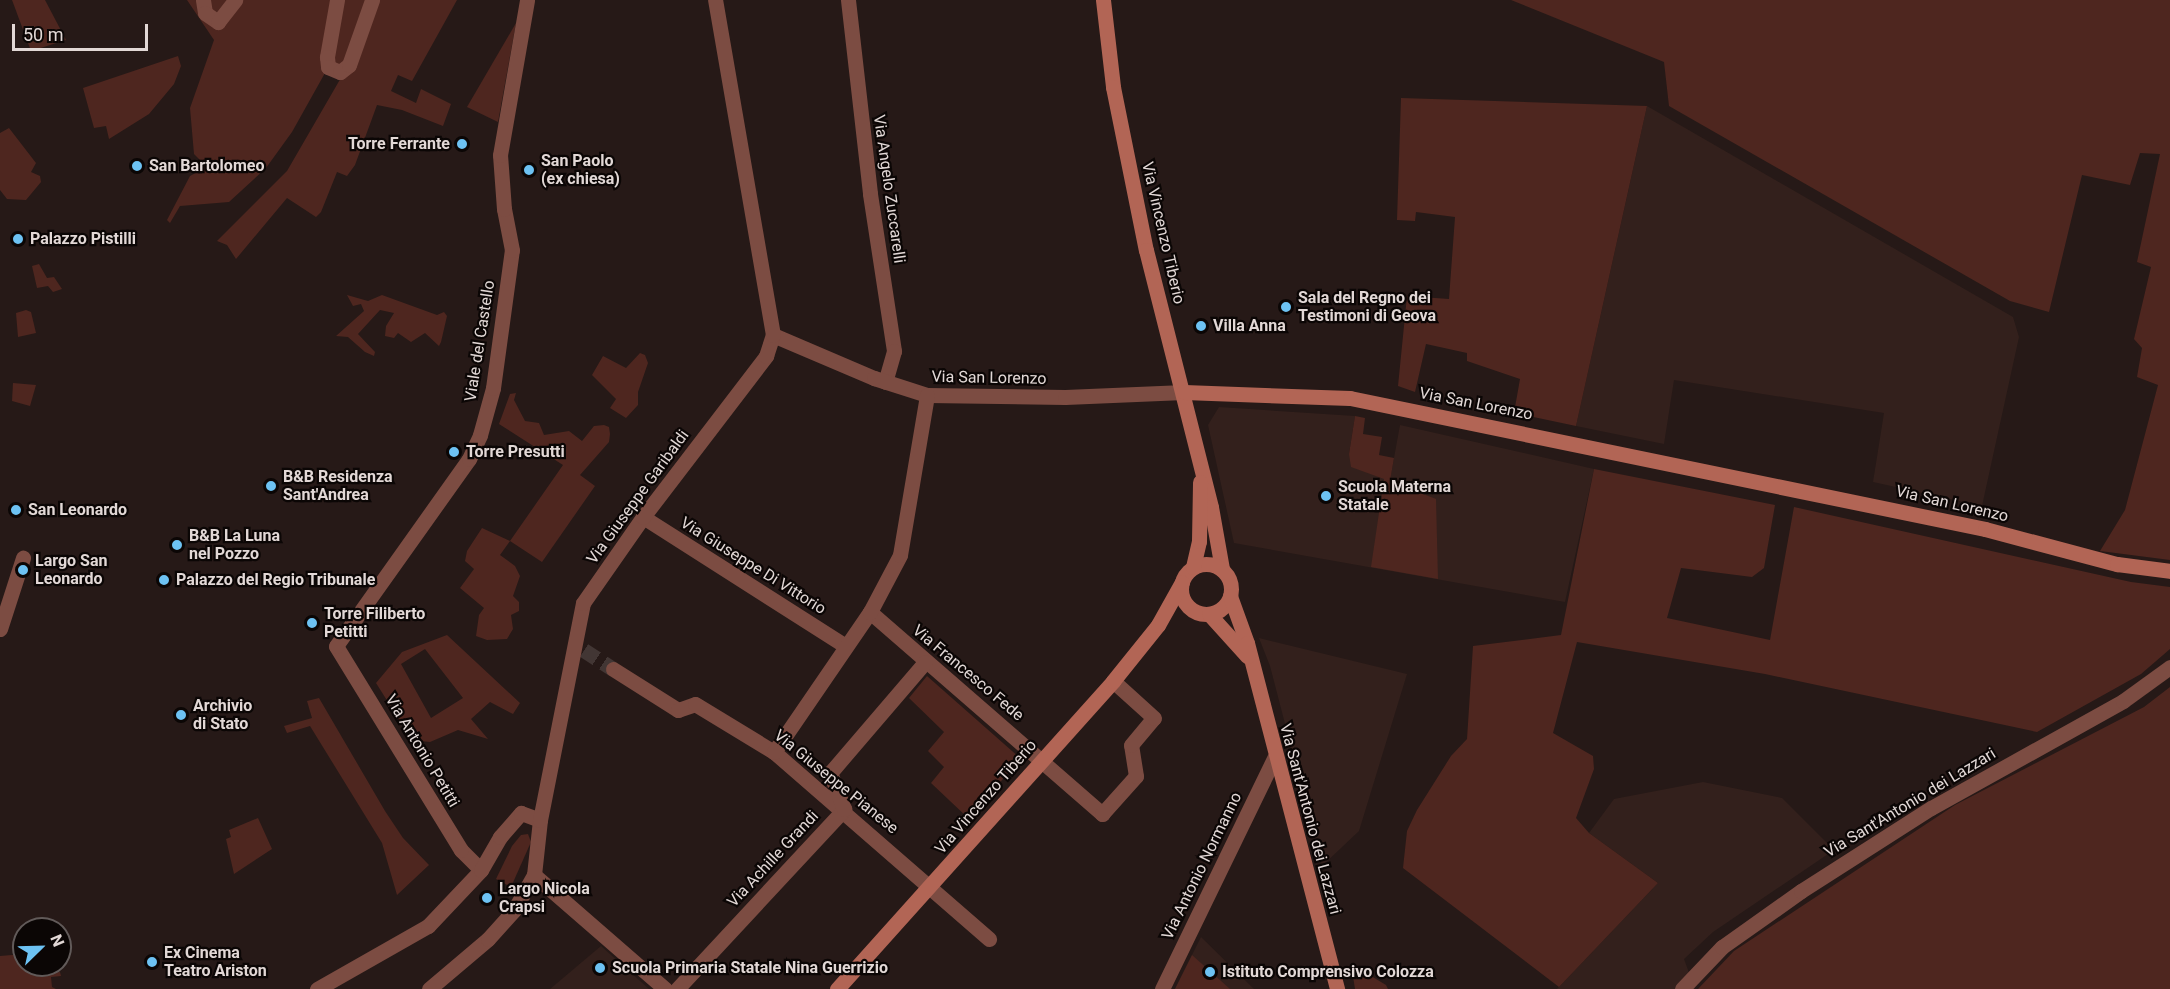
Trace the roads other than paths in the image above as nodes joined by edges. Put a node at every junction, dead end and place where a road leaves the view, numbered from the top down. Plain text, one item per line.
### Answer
1 (235, 0) edge
2 (337, 0) edge
3 (372, 0) edge
4 (527, 0) edge
5 (715, 0) edge
6 (848, 0) edge
7 (1103, 0) edge
8 (203, 3) edge
9 (773, 335) junction
10 (885, 382) junction
11 (1184, 392) junction
12 (927, 396) junction
13 (1200, 472) junction
14 (643, 517) junction
15 (23, 558) dead end
16 (1193, 567) junction
17 (1221, 569) junction
18 (2170, 570) edge
19 (1182, 582) junction
20 (1230, 596) junction
21 (870, 612) junction
22 (1204, 613) junction
23 (1158, 625) junction
24 (0, 629) edge
25 (844, 645) junction
26 (336, 646) joint
27 (1249, 658) junction
28 (925, 662) junction
29 (2170, 667) edge
30 (613, 669) tunnel mouth
31 (1113, 681) junction
32 (774, 752) junction
33 (1274, 758) junction
34 (1042, 759) junction
35 (843, 810) junction
36 (540, 820) junction
37 (482, 870) junction
38 (534, 875) junction
39 (932, 886) junction
40 (989, 939) dead end
41 (317, 989) edge
42 (429, 989) edge
43 (665, 989) edge
44 (677, 989) edge
45 (837, 989) edge
46 (1162, 989) edge
47 (1337, 989) edge
48 (1682, 989) edge

1 - 8 street
2 - 3 street
4 - 26 street, Viale del Castello
5 - 9 street
6 - 10 street, Via Angelo Zuccarelli
7 - 11 street, Via Vincenzo Tiberio
9 - 10 street, Via San Lorenzo
9 - 14 street, Via Giuseppe Garibaldi
10 - 12 street, Via San Lorenzo
11 - 12 street, Via San Lorenzo
11 - 13 street, Via Vincenzo Tiberio
11 - 18 street, Via San Lorenzo
12 - 21 street
13 - 16 street, Via Vincenzo Tiberio
13 - 17 street, Via Vincenzo Tiberio
14 - 25 street, Via Giuseppe Di Vittorio
14 - 36 street, Via Giuseppe Garibaldi
15 - 24 street
16 - 17 street
16 - 19 street
17 - 20 street
19 - 22 street
19 - 23 street, Via Vincenzo Tiberio
20 - 22 street
20 - 27 street, Via Sant'Antonio dei Lazzari
21 - 25 street
21 - 28 street, Via Francesco Fede
22 - 23 street
22 - 27 street, Via Sant'Antonio dei Lazzari
23 - 31 street, Via Vincenzo Tiberio
25 - 32 street
26 - 37 street, Via Antonio Petitti
27 - 33 street, Via Sant'Antonio dei Lazzari
28 - 34 street, Via Francesco Fede
28 - 35 street, Via Achille Grandi
29 - 48 street, Via Sant'Antonio dei Lazzari
30 - 32 street, Via Giuseppe Pianese
31 - 34 street, Via Vincenzo Tiberio
31 - 34 street, Via Francesco Fede
32 - 35 street, Via Giuseppe Pianese
33 - 46 street, Via Antonio Normanno
33 - 47 street, Via Sant'Antonio dei Lazzari
34 - 39 street, Via Vincenzo Tiberio
35 - 39 street, Via Giuseppe Pianese
35 - 44 street, Via Achille Grandi
36 - 37 street
36 - 38 street, Via Giuseppe Garibaldi
37 - 41 street
38 - 42 street, Via Giuseppe Garibaldi
38 - 43 street
39 - 40 street, Via Giuseppe Pianese
39 - 45 street, Via Vincenzo Tiberio

